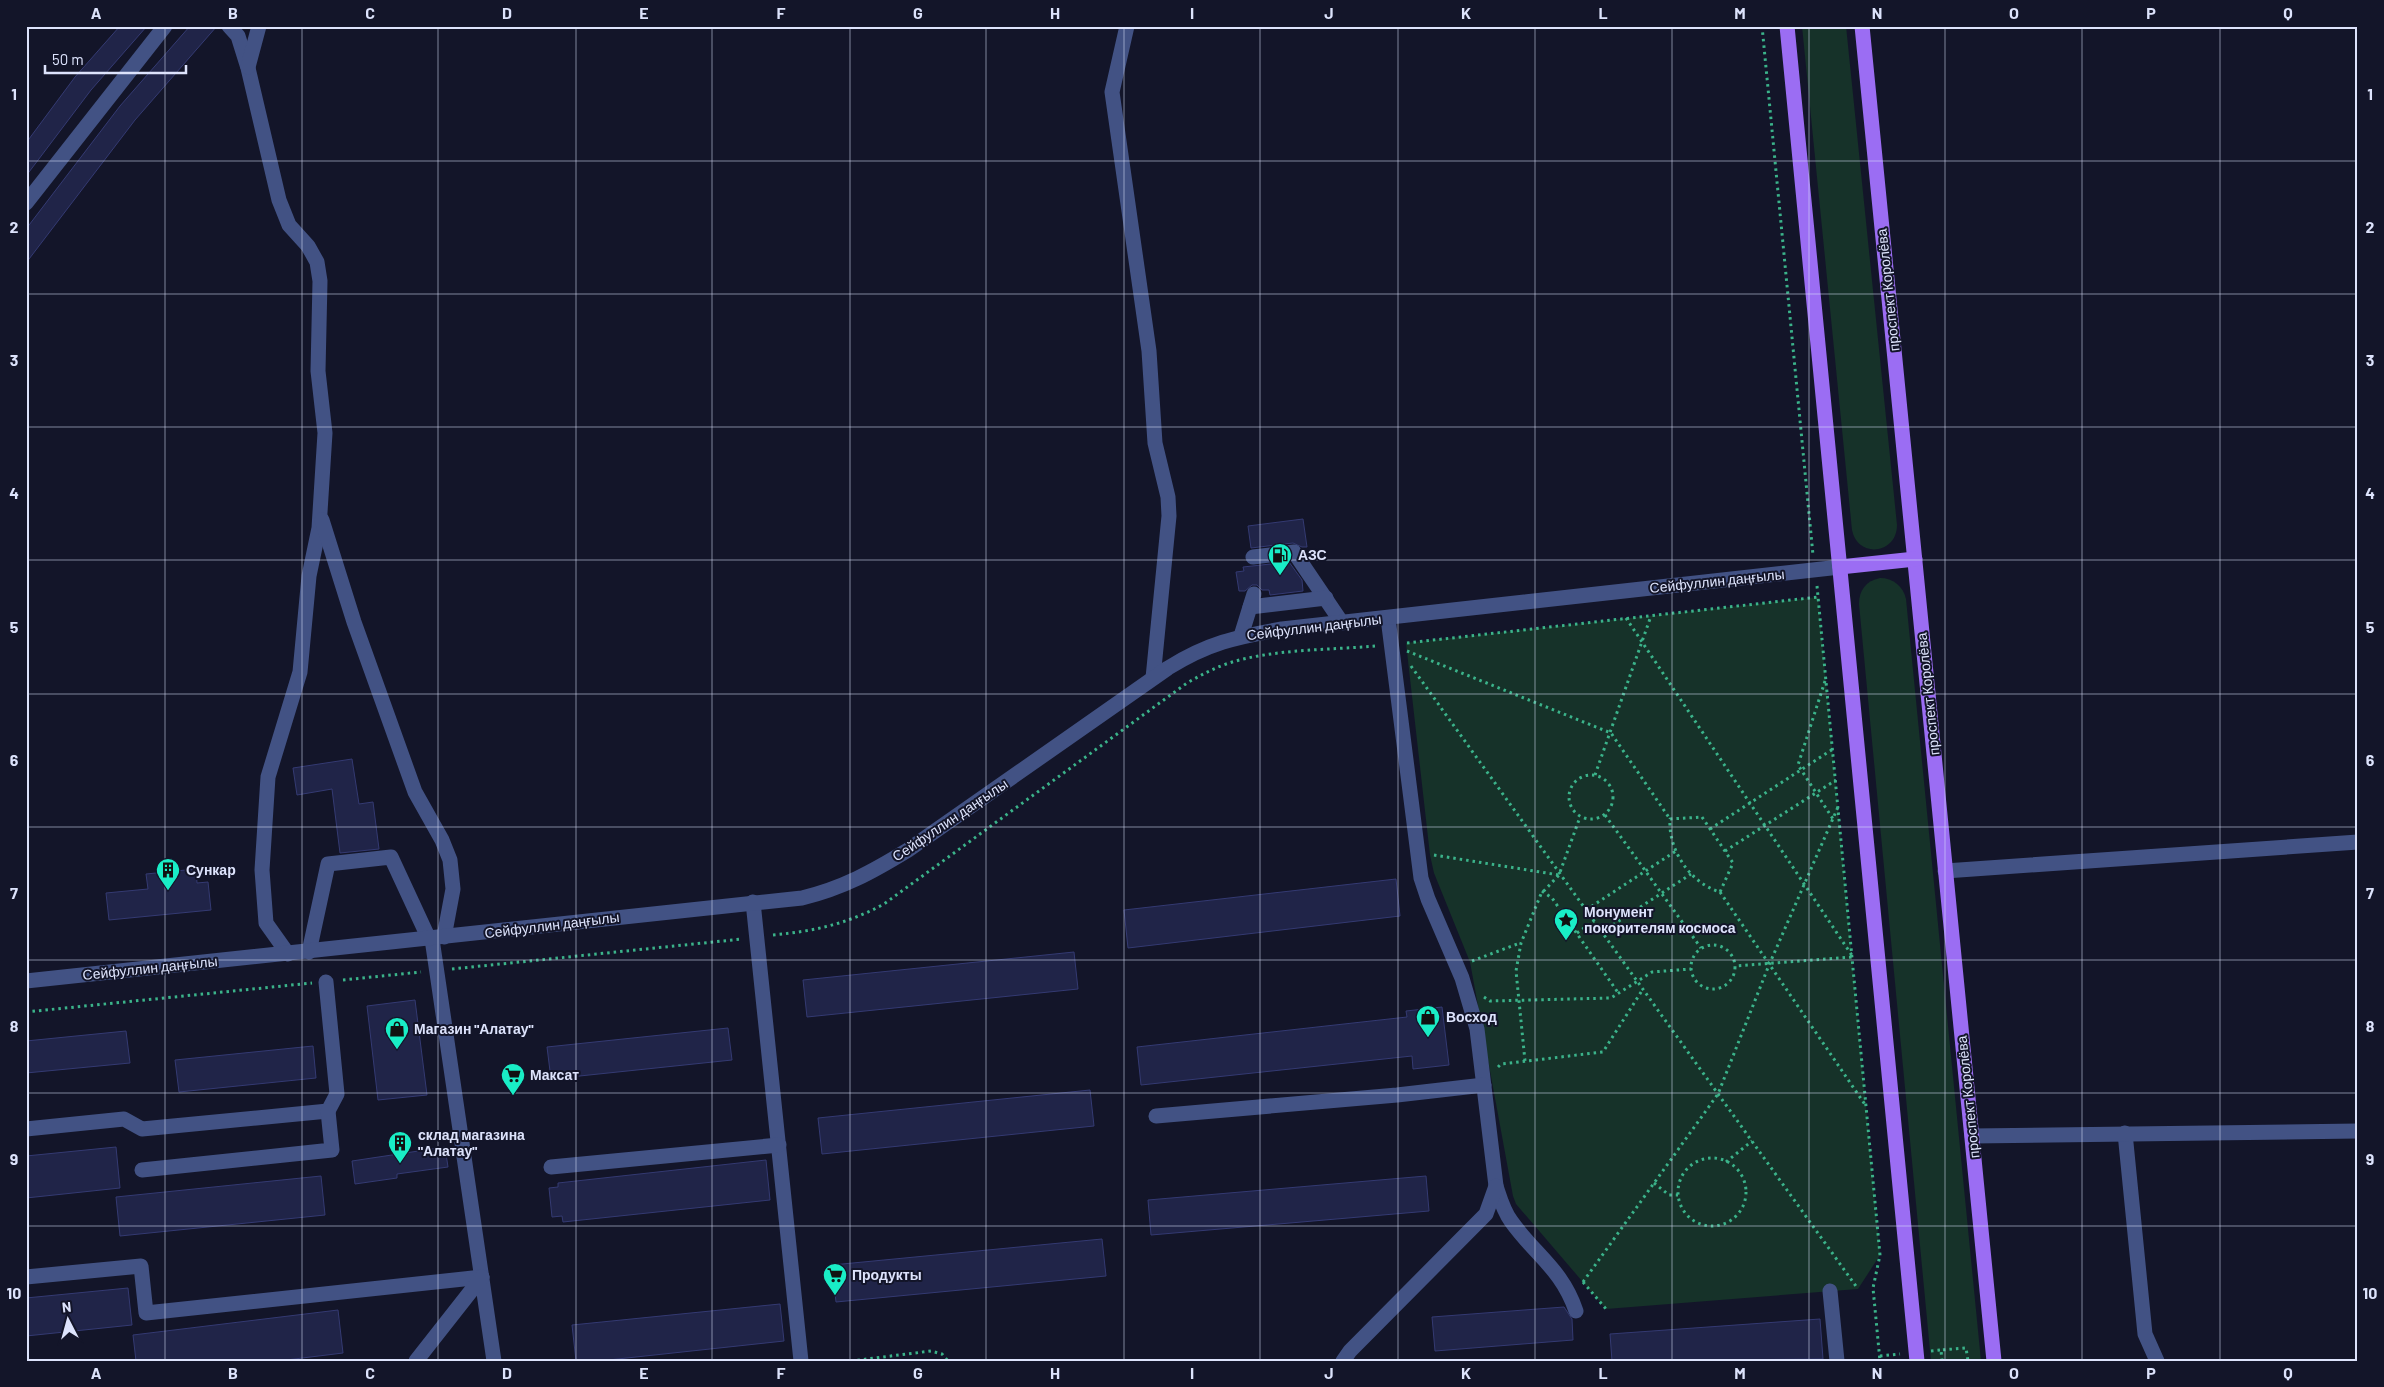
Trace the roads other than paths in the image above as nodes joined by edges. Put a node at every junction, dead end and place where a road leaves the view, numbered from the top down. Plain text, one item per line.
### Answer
1 (165, 26) edge
2 (229, 26) edge
3 (259, 26) edge
4 (1127, 26) edge
5 (1786, 26) edge
6 (1862, 26) edge
7 (248, 68) junction
8 (26, 203) edge
9 (320, 514) junction
10 (1253, 557) dead end
11 (1915, 559) junction
12 (1840, 567) junction
13 (1326, 598) junction
14 (1388, 618) junction
15 (1342, 623) junction
16 (1241, 636) junction
17 (1153, 678) junction
18 (2358, 842) edge
19 (1945, 871) junction
20 (754, 902) junction
21 (435, 938) junction
22 (309, 952) junction
23 (288, 954) junction
24 (26, 981) edge
25 (326, 982) road end
26 (1484, 1085) junction
27 (328, 1110) junction
28 (1156, 1116) dead end
29 (26, 1129) edge
30 (2358, 1131) edge
31 (2125, 1133) junction
32 (1972, 1136) junction
33 (779, 1145) junction
34 (550, 1167) dead end
35 (142, 1170) dead end
36 (1496, 1186) junction
37 (482, 1277) junction
38 (26, 1278) edge
39 (1830, 1291) dead end
40 (1576, 1311) dead end
41 (416, 1361) edge
42 (494, 1361) edge
43 (801, 1361) edge
44 (1343, 1361) edge
45 (1837, 1361) edge
46 (1917, 1361) edge
47 (1994, 1361) edge
48 (2157, 1361) edge

1 - 8 street
2 - 7 street
3 - 7 street
4 - 17 street
5 - 12 main road
6 - 11 main road, проспект Королёва
7 - 9 street
9 - 21 street
9 - 23 street
10 - 13 street
11 - 12 main road
11 - 19 main road, проспект Королёва
12 - 14 street, Сейфуллин даңғылы
12 - 46 main road
13 - 15 street
13 - 16 street
14 - 15 street, Сейфуллин даңғылы
14 - 26 street
15 - 16 street, Сейфуллин даңғылы
16 - 17 street, Сейфуллин даңғылы
17 - 20 street, Сейфуллин даңғылы
18 - 19 street
19 - 32 main road, проспект Королёва
20 - 21 street, Сейфуллин даңғылы
20 - 33 street
21 - 22 street, Сейфуллин даңғылы
21 - 22 street
21 - 37 street
22 - 23 street, Сейфуллин даңғылы
23 - 24 street, Сейфуллин даңғылы
25 - 27 street
26 - 28 street
26 - 36 street
27 - 29 street
27 - 35 street
30 - 31 street
31 - 32 street
31 - 48 street
32 - 47 main road, проспект Королёва
33 - 34 street
33 - 43 street
36 - 40 street
36 - 44 street
37 - 38 street
37 - 41 street
37 - 42 street
39 - 45 street

